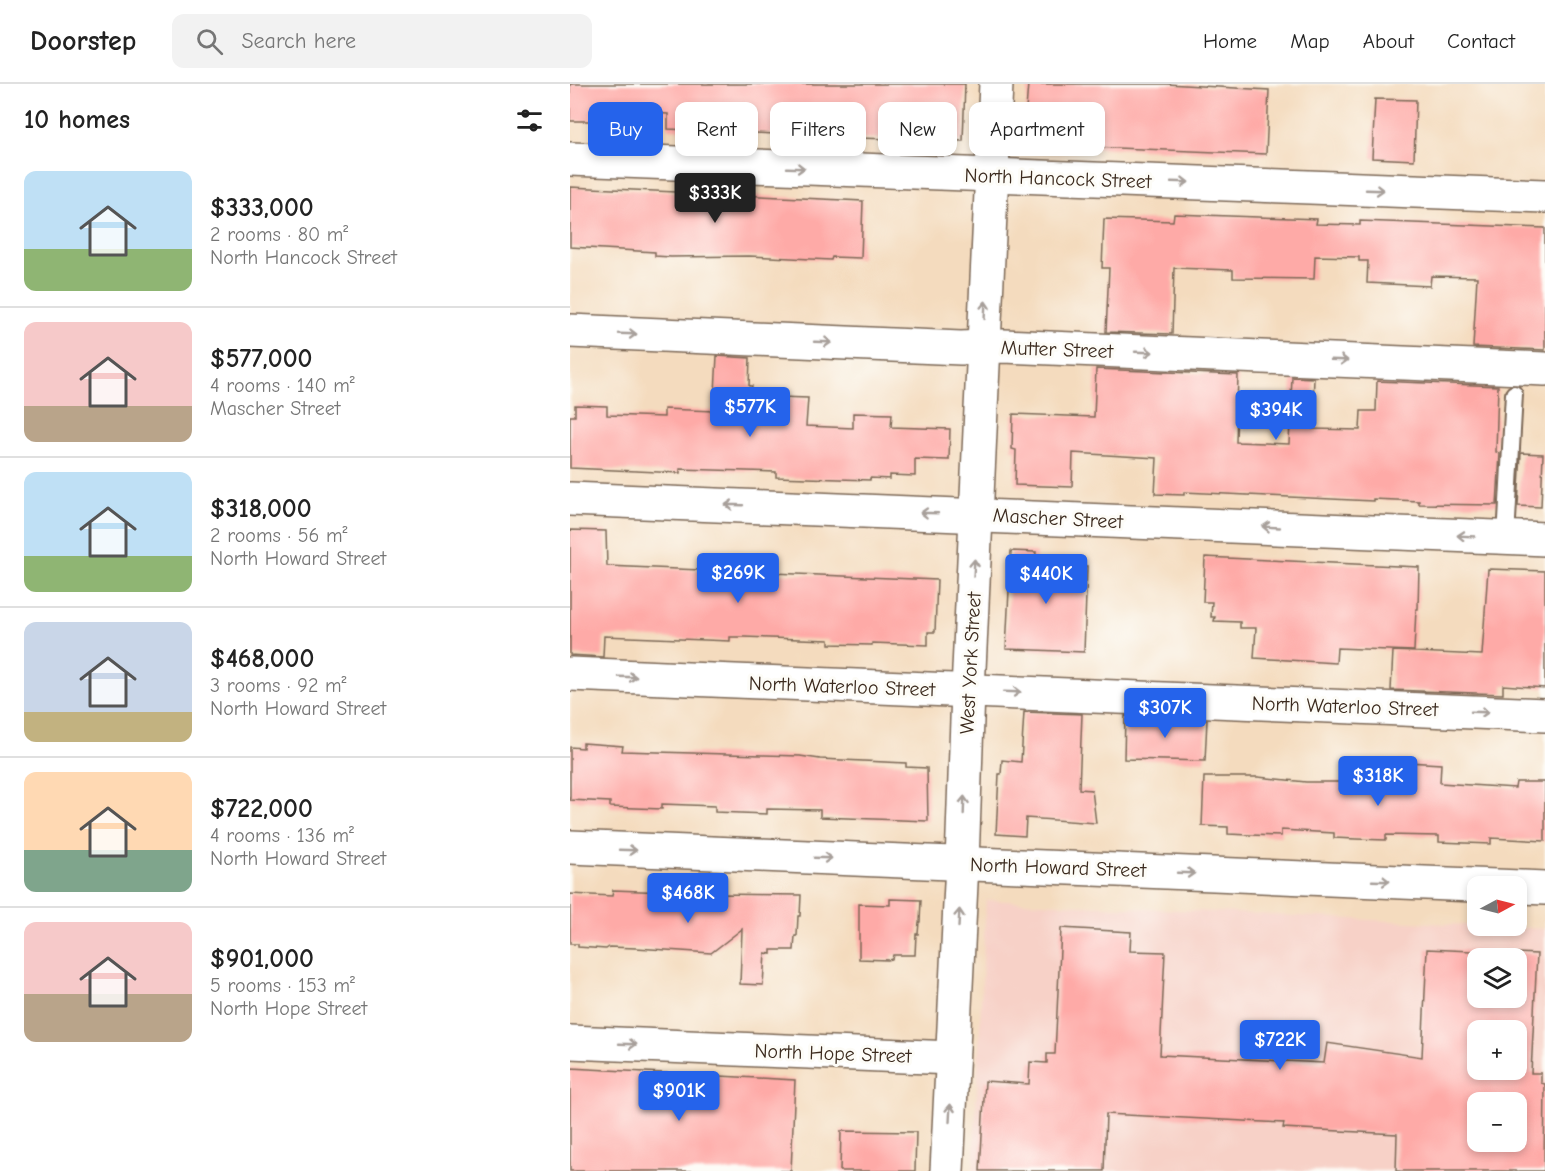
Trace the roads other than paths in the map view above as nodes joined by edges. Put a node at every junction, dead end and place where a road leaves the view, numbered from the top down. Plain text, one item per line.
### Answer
1 (996, 84) edge
2 (570, 159) edge
3 (992, 175) junction
4 (1545, 196) edge
5 (570, 331) edge
6 (983, 346) junction
7 (1545, 369) edge
8 (1514, 394) dead end
9 (570, 499) edge
10 (977, 514) junction
11 (1506, 538) junction
12 (1545, 539) edge
13 (570, 674) edge
14 (968, 691) junction
15 (1545, 715) edge
16 (570, 847) edge
17 (962, 863) junction
18 (1545, 888) edge
19 (570, 1042) edge
20 (952, 1058) junction
21 (947, 1171) edge

1 - 3 street, West York Street
2 -> 3 street, North Hancock Street
3 -> 4 street, North Hancock Street
6 -> 3 street, West York Street
5 -> 6 street, Mutter Street
6 -> 7 street, Mutter Street
6 - 10 street, West York Street
8 - 11 lane
10 -> 9 street, Mascher Street
11 -> 10 street, Mascher Street
14 -> 10 street, West York Street
11 - 12 street, Mascher Street
13 -> 14 street, North Waterloo Street
14 -> 15 street, North Waterloo Street
17 -> 14 street, West York Street
16 -> 17 street, North Howard Street
17 -> 18 street, North Howard Street
20 -> 17 street, West York Street
19 -> 20 street, North Hope Street
21 -> 20 street, West York Street

